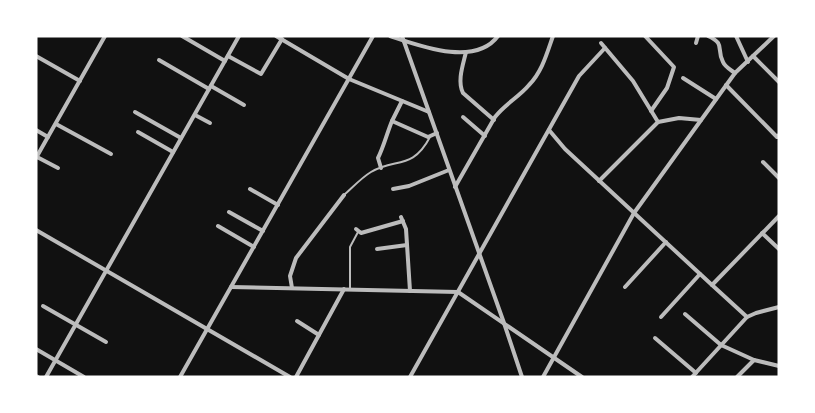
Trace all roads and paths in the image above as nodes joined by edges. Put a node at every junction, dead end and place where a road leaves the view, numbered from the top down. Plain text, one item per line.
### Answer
1 (105, 36) edge
2 (182, 36) edge
3 (239, 36) edge
4 (276, 36) edge
5 (373, 36) edge
6 (390, 36) edge
7 (498, 36) edge
8 (553, 36) edge
9 (645, 36) edge
10 (698, 36) edge
11 (708, 36) edge
12 (736, 36) edge
13 (774, 36) edge
14 (403, 38) edge
15 (282, 40) junction
16 (696, 42) dead end
17 (601, 43) dead end
18 (606, 48) junction
19 (466, 52) junction
20 (36, 56) edge
21 (228, 56) junction
22 (754, 56) junction
23 (159, 60) dead end
24 (225, 61) junction
25 (748, 62) junction
26 (736, 73) junction
27 (683, 78) dead end
28 (349, 79) junction
29 (80, 81) junction
30 (779, 82) edge
31 (726, 85) junction
32 (210, 88) junction
33 (716, 99) junction
34 (402, 101) junction
35 (244, 105) dead end
36 (651, 111) junction
37 (135, 112) dead end
38 (430, 112) junction
39 (195, 115) junction
40 (463, 116) dead end
41 (494, 120) junction
42 (701, 120) junction
43 (392, 121) junction
44 (658, 122) junction
45 (210, 123) dead end
46 (56, 124) junction
47 (36, 130) edge
48 (548, 130) junction
49 (138, 132) dead end
50 (437, 132) junction
51 (431, 136) junction
52 (484, 136) junction
53 (779, 136) edge
54 (48, 137) junction
55 (181, 138) junction
56 (174, 152) junction
57 (110, 154) dead end
58 (37, 156) edge
59 (763, 162) dead end
60 (58, 168) dead end
61 (382, 168) junction
62 (449, 170) junction
63 (779, 178) edge
64 (599, 181) junction
65 (455, 188) junction
66 (250, 189) dead end
67 (393, 189) dead end
68 (344, 195) joint
69 (278, 205) junction
70 (229, 212) dead end
71 (634, 213) junction
72 (779, 216) edge
73 (218, 226) dead end
74 (36, 230) edge
75 (357, 230) joint
76 (263, 231) junction
77 (762, 233) junction
78 (666, 242) junction
79 (407, 245) junction
80 (254, 247) junction
81 (377, 249) dead end
82 (779, 249) edge
83 (479, 253) junction
84 (106, 270) junction
85 (700, 274) junction
86 (712, 285) junction
87 (231, 287) junction
88 (625, 287) dead end
89 (292, 288) junction
90 (344, 289) junction
91 (350, 290) junction
92 (410, 291) junction
93 (458, 292) junction
94 (43, 306) dead end
95 (779, 307) edge
96 (685, 314) dead end
97 (661, 317) dead end
98 (747, 317) junction
99 (297, 321) dead end
100 (504, 323) junction
101 (76, 324) junction
102 (207, 328) junction
103 (320, 335) junction
104 (655, 338) dead end
105 (106, 342) dead end
106 (721, 345) junction
107 (36, 349) edge
108 (554, 358) junction
109 (55, 360) junction
110 (754, 360) junction
111 (779, 366) edge
112 (694, 375) edge
113 (46, 377) edge
114 (84, 377) edge
115 (180, 377) edge
116 (290, 377) edge
117 (296, 377) edge
118 (410, 377) edge
119 (522, 377) edge
120 (543, 377) edge
121 (582, 377) edge
122 (737, 377) edge

1 - 29 street
2 - 24 street
3 - 21 street
4 - 15 street
5 - 28 street
6 - 14 street
7 - 19 street
8 - 41 street
9 - 36 street
10 - 16 street
11 - 26 street
12 - 25 street
13 - 22 street
14 - 19 street
14 - 38 street
15 - 21 street
15 - 28 street
17 - 18 street
18 - 36 street
18 - 48 street
19 - 41 street
20 - 29 street
21 - 24 street
22 - 25 street
22 - 30 street
23 - 32 street
24 - 32 street
25 - 26 street
26 - 31 street
27 - 33 street
28 - 34 street
28 - 69 street
29 - 46 street
31 - 33 street
31 - 53 street
32 - 35 street
32 - 39 street
33 - 42 street
34 - 38 street
34 - 43 street
36 - 44 street
37 - 55 street
38 - 50 street
39 - 45 street
39 - 55 street
40 - 52 street
41 - 52 street
42 - 44 street
42 - 71 street
43 - 51 street
43 - 61 street
44 - 64 street
46 - 54 street
46 - 57 street
47 - 54 street
48 - 64 street
48 - 83 street
49 - 56 street
50 - 51 street
50 - 62 street
51 - 61 lane
52 - 65 street
54 - 58 street
55 - 56 street
56 - 84 street
58 - 60 street
59 - 63 street
61 - 68 lane
62 - 65 street
62 - 67 street
64 - 71 street
65 - 83 street
66 - 69 street
68 - 89 street
69 - 76 street
70 - 76 street
71 - 78 street
71 - 108 street
72 - 77 street
73 - 80 street
74 - 84 street
75 - 79 street
75 - 91 lane
76 - 80 street
77 - 82 street
77 - 86 street
78 - 85 street
78 - 88 street
79 - 81 street
79 - 92 street
80 - 87 street
83 - 93 street
83 - 100 street
84 - 101 street
84 - 102 street
85 - 86 street
85 - 97 street
86 - 98 street
87 - 89 street
87 - 102 street
89 - 90 street
90 - 91 street
90 - 103 street
91 - 92 street
92 - 93 street
93 - 100 street
93 - 118 street
94 - 101 street
95 - 98 street
96 - 106 street
98 - 106 street
99 - 103 street
100 - 108 street
100 - 119 street
101 - 105 street
101 - 109 street
102 - 115 street
102 - 116 street
103 - 117 street
104 - 112 street
106 - 110 street
106 - 112 street
107 - 109 street
108 - 120 street
108 - 121 street
109 - 113 street
109 - 114 street
110 - 111 street
110 - 122 street

